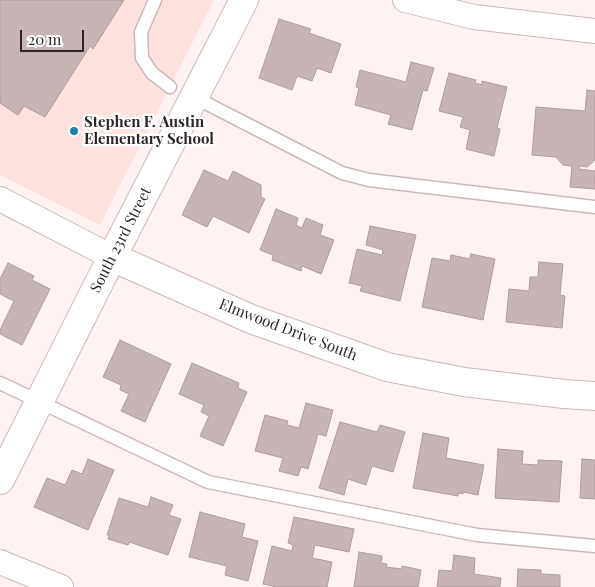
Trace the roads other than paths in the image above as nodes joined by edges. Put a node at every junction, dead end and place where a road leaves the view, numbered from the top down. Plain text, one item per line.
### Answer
1 (155, 0) edge
2 (244, 0) edge
3 (405, 0) edge
4 (595, 31) edge
5 (182, 92) junction
6 (0, 199) edge
7 (595, 207) edge
8 (112, 257) junction
9 (0, 383) edge
10 (595, 396) edge
11 (39, 402) junction
12 (0, 480) edge
13 (595, 546) edge
14 (0, 562) edge
15 (61, 587) edge

1 - 5 lane
2 - 5 street, South 23rd Street
3 - 4 street
5 - 7 lane
5 - 8 street, South 23rd Street
6 - 8 street, Elmwood Drive South
8 - 10 street, Elmwood Drive South
8 - 11 street, South 23rd Street
9 - 11 lane
11 - 12 street, South 23rd Street
11 - 13 lane
14 - 15 street

